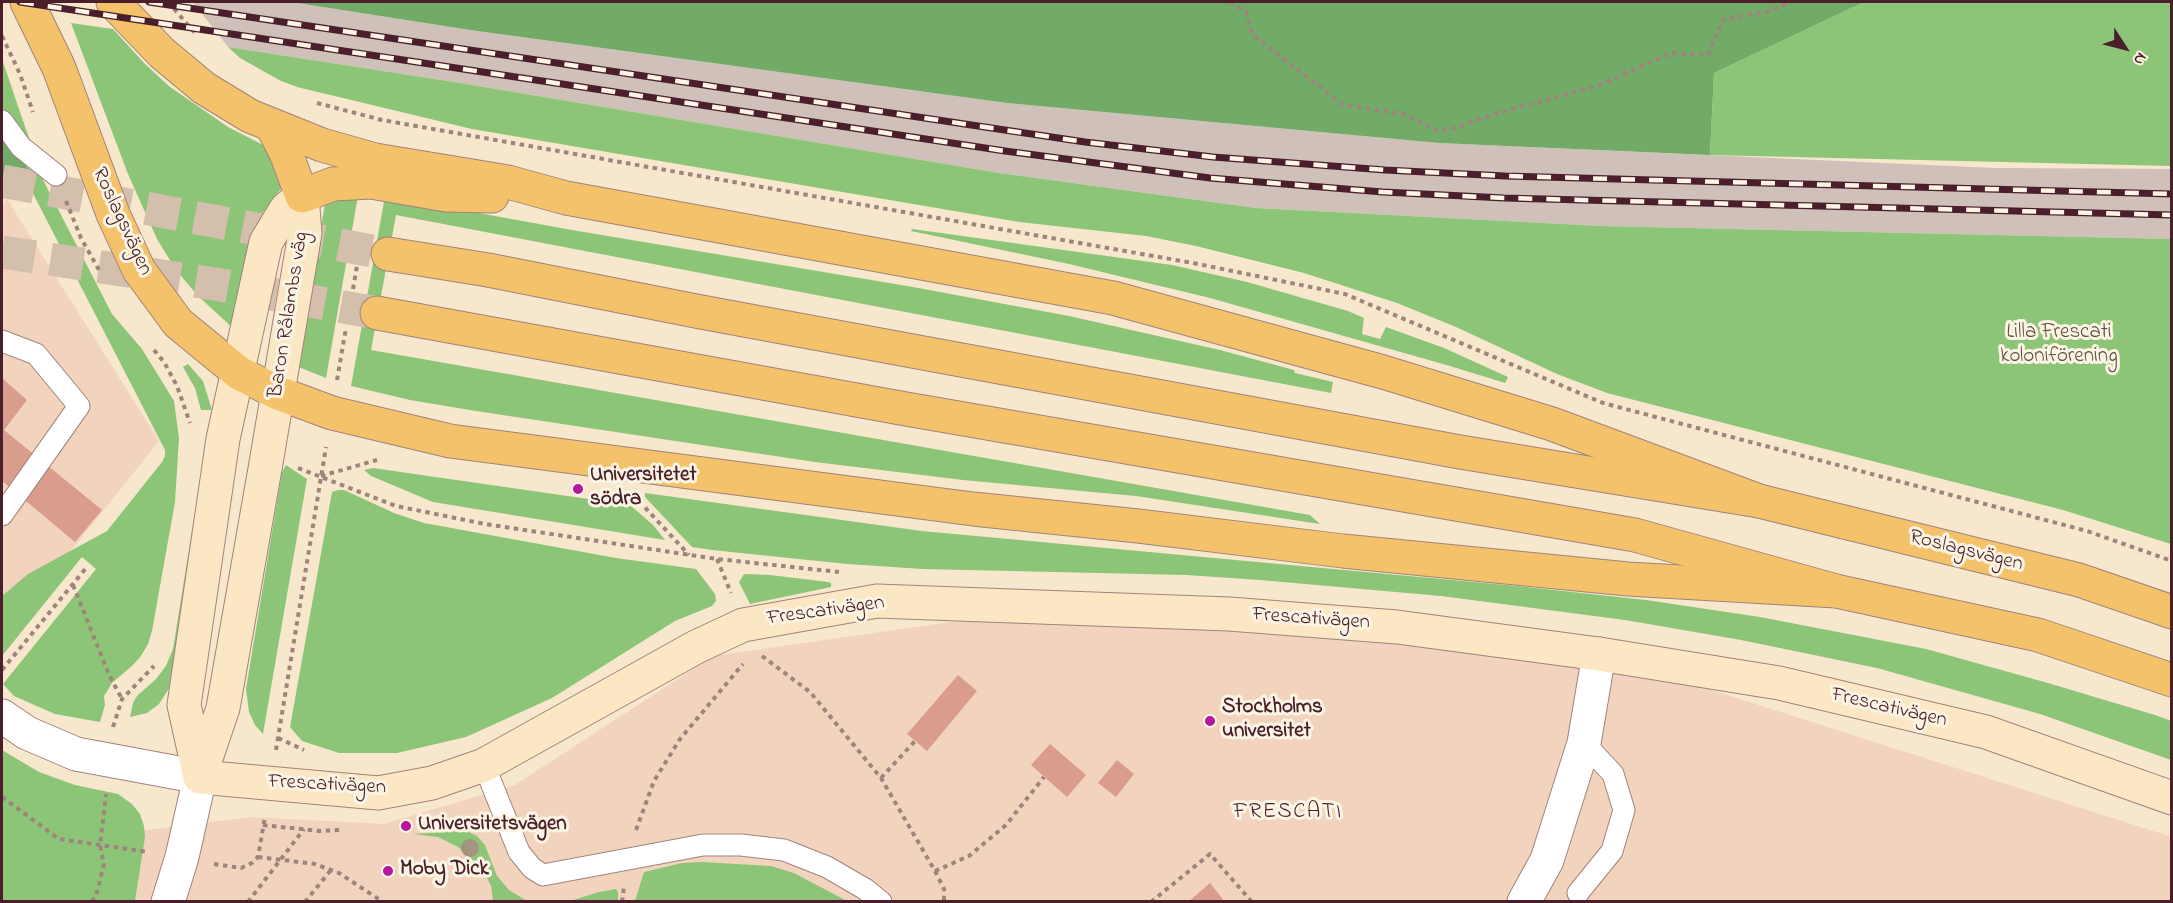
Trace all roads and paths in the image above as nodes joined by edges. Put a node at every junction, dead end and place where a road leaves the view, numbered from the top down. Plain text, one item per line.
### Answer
1 (27, 2) edge
2 (113, 2) edge
3 (168, 2) edge
4 (1230, 2) edge
5 (1791, 2) edge
6 (199, 38) dead end
7 (308, 100) dead end
8 (382, 120) dead end
9 (2, 121) edge
10 (272, 126) junction
11 (56, 175) dead end
12 (302, 196) junction
13 (566, 198) junction
14 (388, 254) tunnel mouth
15 (377, 313) tunnel mouth
16 (2, 341) edge
17 (239, 373) junction
18 (278, 393) junction
19 (320, 476) dead end
20 (634, 496) dead end
21 (1759, 501) junction
22 (2, 515) edge
23 (689, 555) dead end
24 (717, 559) dead end
25 (87, 567) dead end
26 (73, 585) junction
27 (1836, 591) junction
28 (2172, 612) edge
29 (749, 637) junction
30 (1599, 654) junction
31 (156, 663) dead end
32 (2, 670) edge
33 (2172, 680) edge
34 (122, 699) junction
35 (2, 716) edge
36 (915, 741) dead end
37 (1584, 743) junction
38 (305, 750) dead end
39 (110, 759) junction
40 (484, 765) junction
41 (200, 777) junction
42 (1044, 777) dead end
43 (881, 778) junction
44 (2, 797) edge
45 (2172, 798) edge
46 (304, 829) junction
47 (340, 830) dead end
48 (100, 845) junction
49 (258, 857) junction
50 (628, 859) junction
51 (281, 860) junction
52 (232, 868) dead end
53 (331, 870) junction
54 (935, 871) junction
55 (1578, 892) dead end
56 (92, 902) edge
57 (168, 902) edge
58 (248, 902) edge
59 (305, 902) edge
60 (383, 902) edge
61 (622, 902) edge
62 (881, 902) edge
63 (944, 902) edge
64 (1151, 902) edge
65 (1252, 902) edge
66 (1524, 902) edge

1 - 17 main road, Roslagsvägen
2 - 10 main road
3 - 6 path
4 - 5 path
7 - 8 path
9 - 11 lane
10 - 12 main road
10 - 13 main road
12 - 13 main road
12 - 17 street, Baron Rålambs väg
12 - 18 street, Baron Rålambs väg
13 - 21 main road
14 - 21 main road
15 - 27 main road
16 - 22 lane
17 - 18 main road, Roslagsvägen
17 - 41 street, Baron Rålambs väg
18 - 27 main road, Roslagsvägen
18 - 41 street, Baron Rålambs väg
19 - 38 path
20 - 23 path
21 - 28 main road, Roslagsvägen
24 - 29 path
25 - 26 path
26 - 32 path
26 - 34 path
27 - 33 main road
29 - 30 street, Frescativägen
29 - 40 street, Frescativägen
29 - 43 path
29 - 50 path
30 - 37 street
30 - 45 street, Frescativägen
31 - 34 path
34 - 39 path
35 - 39 street
36 - 43 path
37 - 55 lane
37 - 66 street
39 - 41 street
39 - 48 path
40 - 41 street, Frescativägen
40 - 50 lane
41 - 57 street
42 - 54 path
43 - 54 path
44 - 48 path
46 - 47 path
46 - 49 path
46 - 51 path
48 - 56 path
49 - 51 path
49 - 52 path
50 - 61 path
50 - 62 lane
51 - 53 path
51 - 58 path
53 - 59 path
53 - 60 path
54 - 63 path
64 - 65 path

